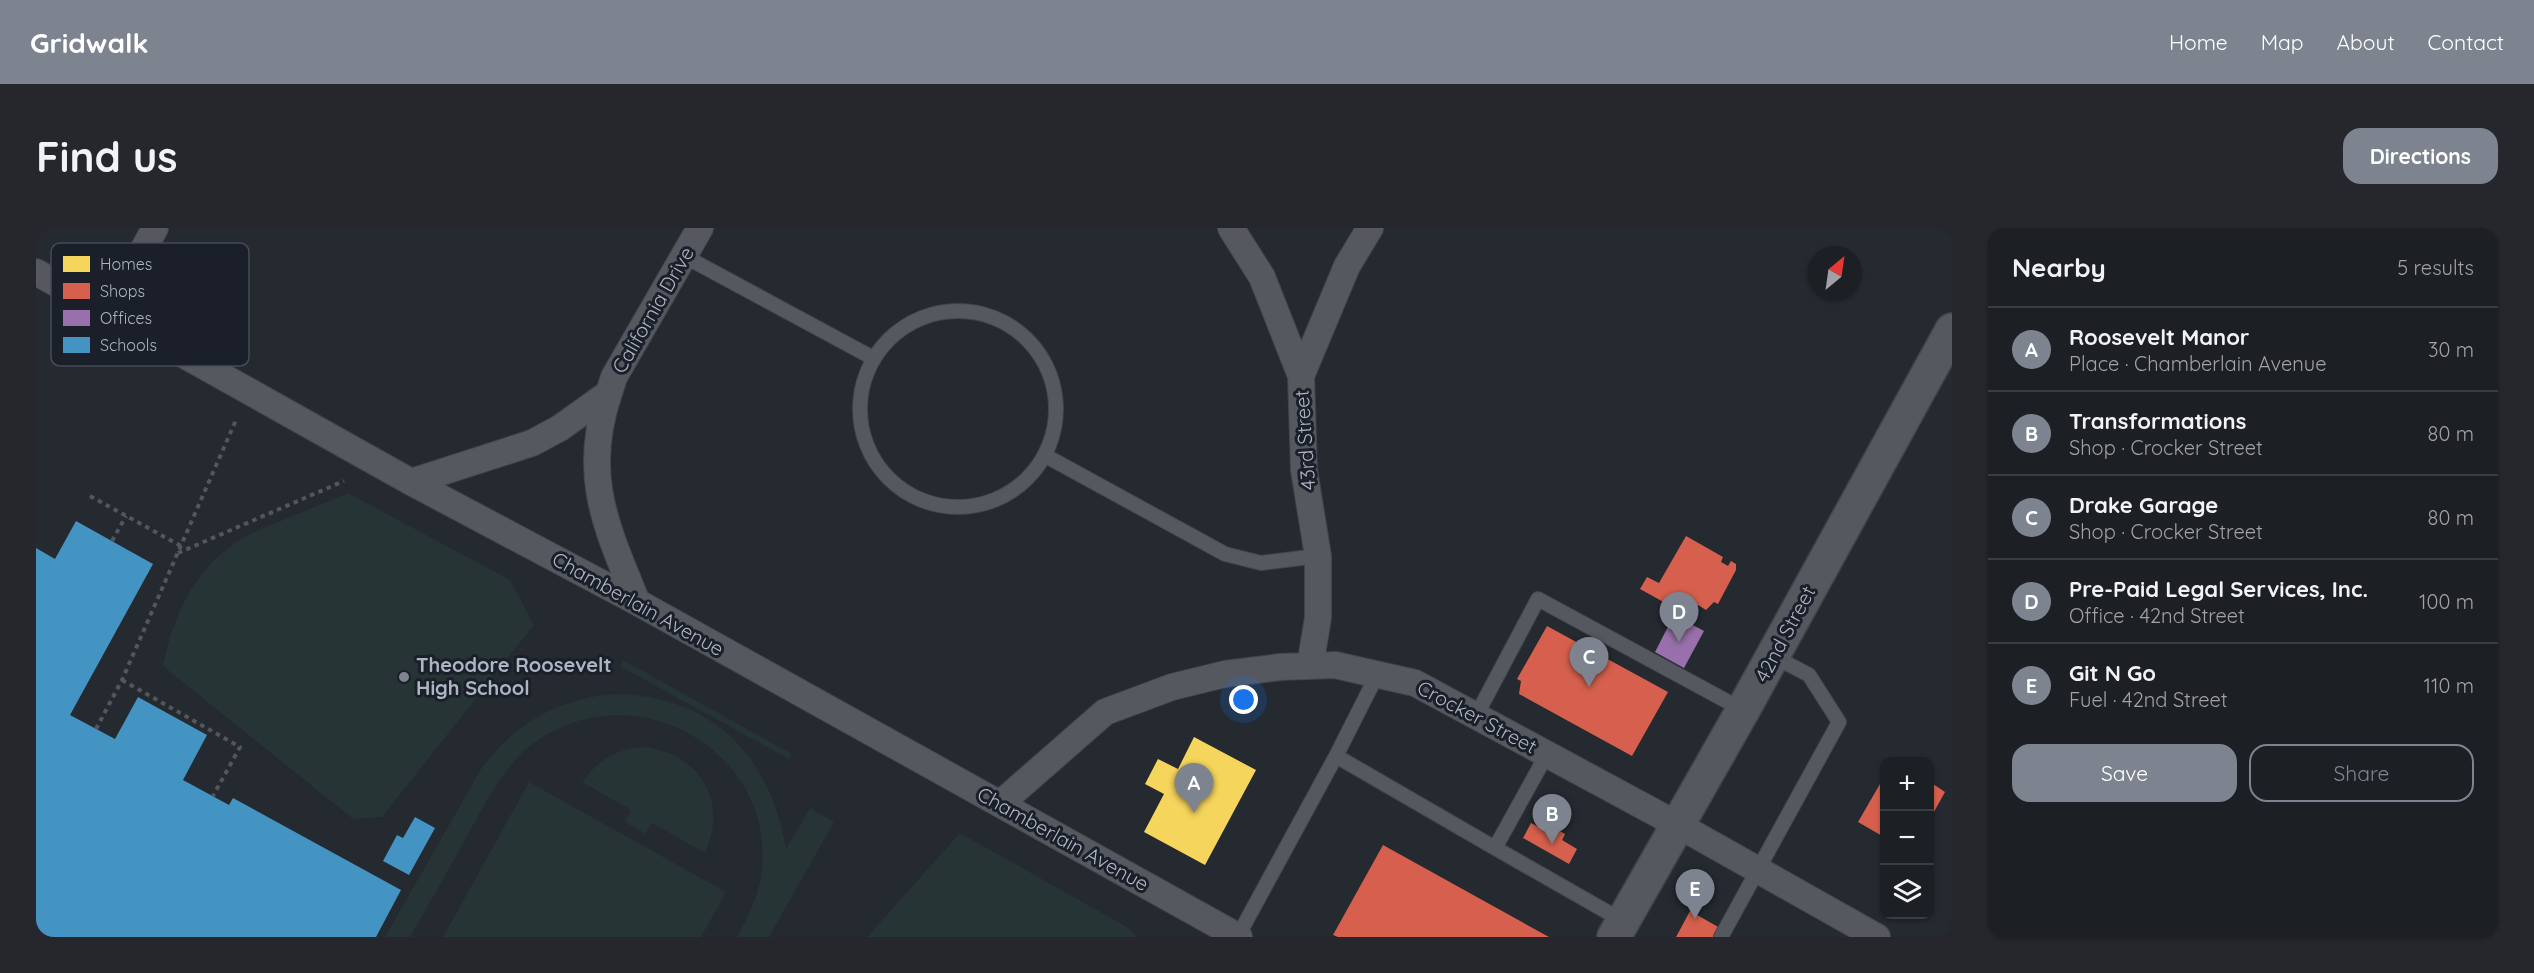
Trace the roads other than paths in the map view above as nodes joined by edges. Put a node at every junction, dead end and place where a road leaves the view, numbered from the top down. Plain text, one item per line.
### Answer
1 (155, 228) edge
2 (700, 228) edge
3 (1231, 228) edge
4 (1370, 228) edge
5 (147, 243) edge
6 (684, 256) junction
7 (36, 272) edge
8 (51, 280) edge
9 (1952, 330) edge
10 (873, 358) junction
11 (205, 366) edge
12 (1301, 376) junction
13 (609, 393) junction
14 (1046, 456) junction
15 (411, 482) junction
16 (1318, 556) junction
17 (636, 602) junction
18 (1773, 656) junction
19 (1310, 666) junction
20 (1377, 675) junction
21 (1743, 710) junction
22 (1476, 716) junction
23 (1547, 754) junction
24 (1336, 756) junction
25 (1000, 804) junction
26 (1678, 825) junction
27 (1495, 848) junction
28 (1758, 869) junction
29 (1618, 929) edge
30 (1238, 936) edge
31 (1721, 937) edge
32 (1877, 937) edge

1 - 5 street
2 - 6 street, California Drive
3 - 12 street
4 - 12 street, 43rd Street
6 - 10 lane
6 - 13 street, California Drive
7 - 8 street, Chamberlain Avenue
9 - 18 street, 42nd Street
10 - 14 lane
10 - 14 lane
11 - 15 street, Chamberlain Avenue
12 - 16 street, 43rd Street
13 - 15 street, California Drive
13 - 17 street, California Drive
14 - 16 lane
15 - 17 street, Chamberlain Avenue
16 - 19 street, 43rd Street
17 - 25 street, Chamberlain Avenue
18 - 21 street, 42nd Street
18 - 28 lane
19 - 20 street, Crocker Street
19 - 25 street, Crocker Street
20 - 22 street, Crocker Street
20 - 24 lane
21 - 22 lane
21 - 26 street, 42nd Street
22 - 23 street, Crocker Street
23 - 26 street, Crocker Street
23 - 27 lane
24 - 27 lane
24 - 30 lane
25 - 30 street, Chamberlain Avenue
26 - 28 street, Crocker Street
26 - 29 street, 42nd Street
27 - 29 lane
28 - 31 lane
28 - 32 street, Crocker Street

